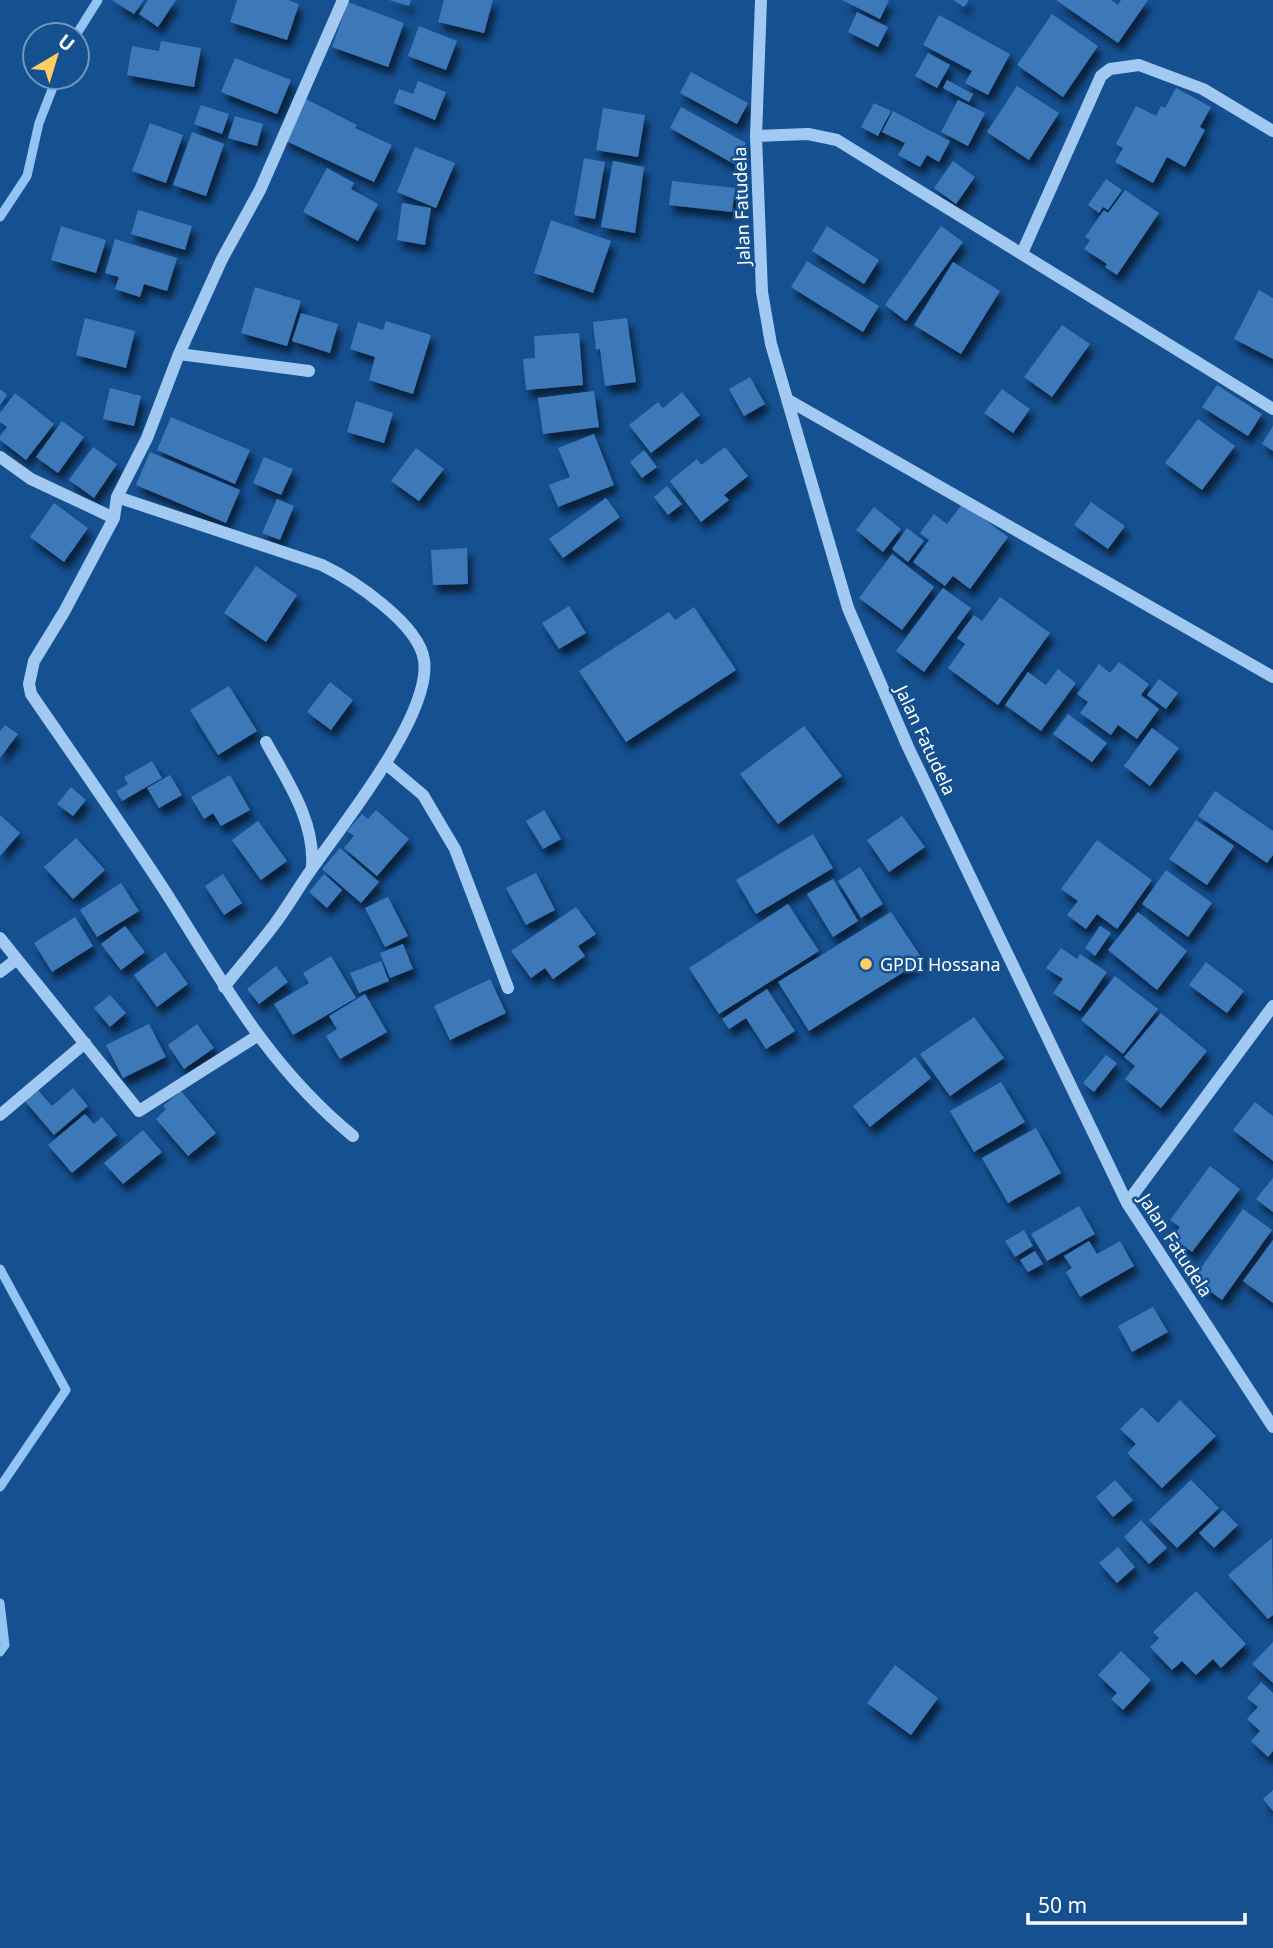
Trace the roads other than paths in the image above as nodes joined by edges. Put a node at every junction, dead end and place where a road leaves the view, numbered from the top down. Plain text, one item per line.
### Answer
1 (343, 0) edge
2 (761, 0) edge
3 (1273, 131) edge
4 (756, 136) junction
5 (1022, 253) junction
6 (179, 354) junction
7 (309, 371) dead end
8 (788, 400) junction
9 (1273, 409) edge
10 (0, 457) edge
11 (117, 497) junction
12 (114, 519) junction
13 (1273, 677) edge
14 (266, 742) dead end
15 (386, 764) junction
16 (312, 868) junction
17 (0, 938) edge
18 (17, 959) junction
19 (0, 972) edge
20 (224, 987) junction
21 (508, 988) dead end
22 (1273, 1006) edge
23 (257, 1036) junction
24 (85, 1043) junction
25 (0, 1115) edge
26 (353, 1136) dead end
27 (1126, 1203) junction
28 (1271, 1417) edge

1 - 6 street
2 - 4 street, Jalan Fatudela
3 - 5 street
4 - 5 street
4 - 8 street, Jalan Fatudela
5 - 9 street
6 - 7 street
6 - 11 street
8 - 13 street
8 - 27 street, Jalan Fatudela
10 - 12 street
11 - 12 street
11 - 15 street
12 - 20 street
14 - 16 street
15 - 16 street
15 - 21 street
16 - 20 street
17 - 18 street
18 - 19 street
18 - 24 street
20 - 23 street
22 - 27 street
23 - 24 street
23 - 26 street
24 - 25 street
27 - 28 street, Jalan Fatudela

